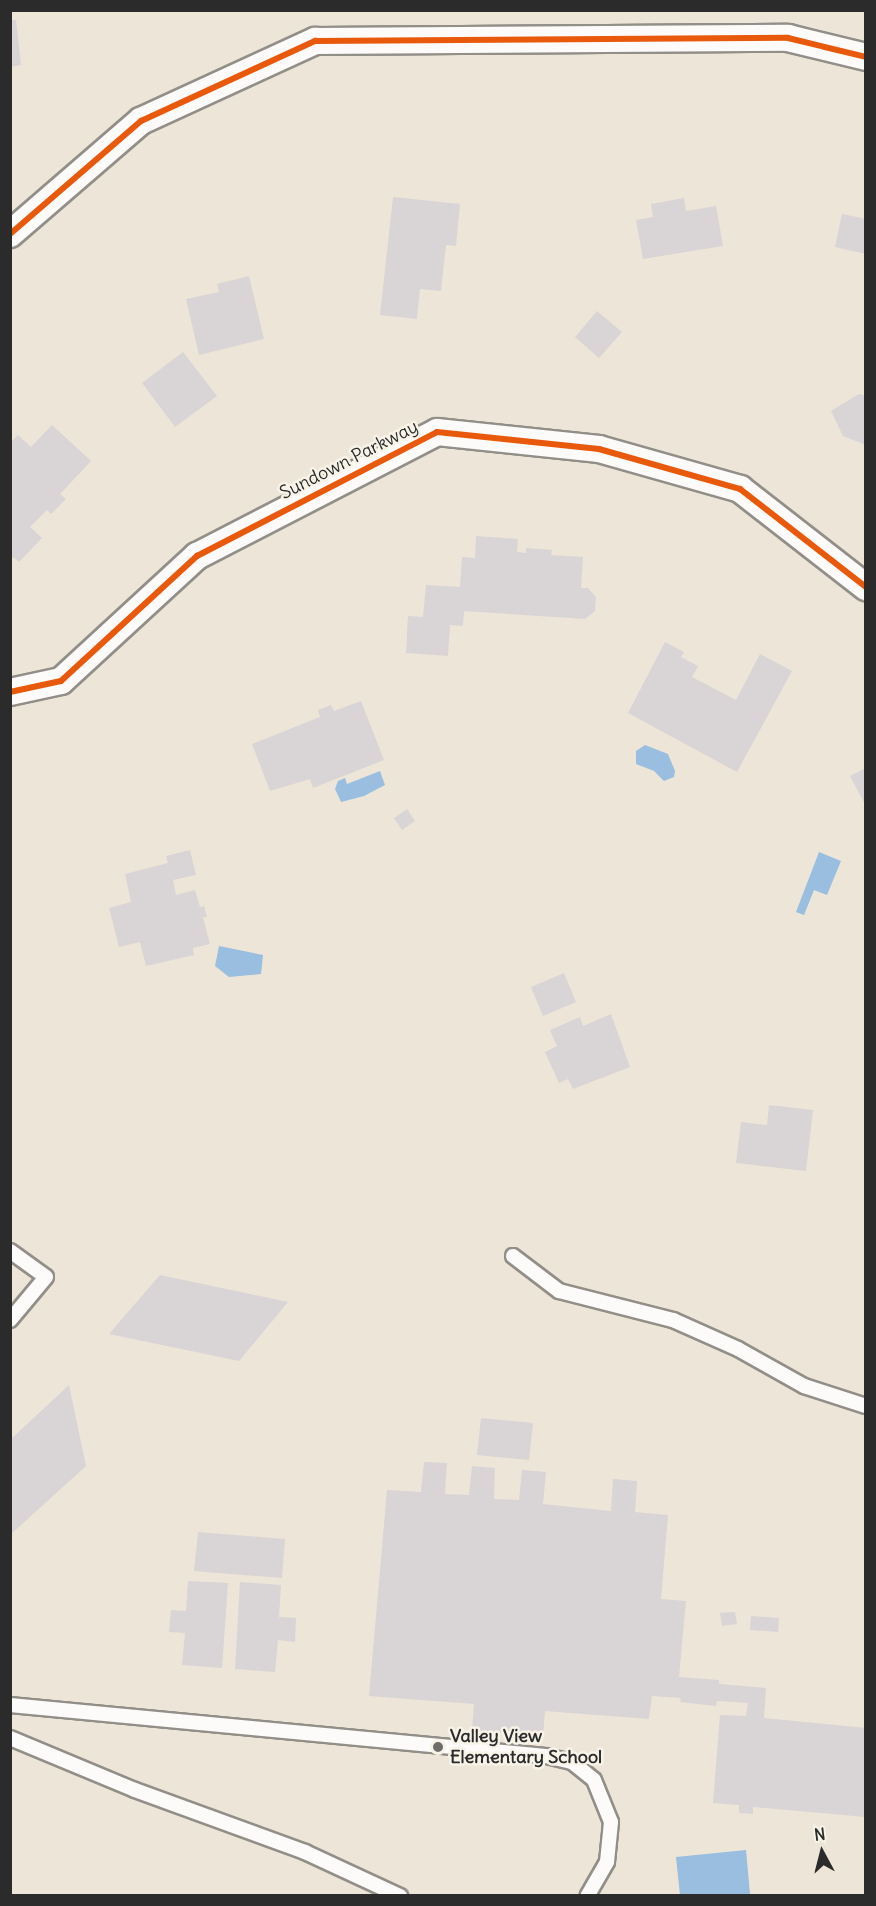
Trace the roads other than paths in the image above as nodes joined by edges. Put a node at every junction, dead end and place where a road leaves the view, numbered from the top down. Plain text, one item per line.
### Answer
1 (866, 57) edge
2 (10, 234) edge
3 (866, 587) edge
4 (10, 692) edge
5 (10, 1251) edge
6 (513, 1256) dead end
7 (10, 1320) edge
8 (866, 1406) edge
9 (10, 1705) edge
10 (10, 1738) edge
11 (400, 1896) edge
12 (587, 1896) edge

1 - 2 street
3 - 4 street, Sundown Parkway
5 - 7 lane
6 - 8 lane
9 - 12 lane
10 - 11 lane

